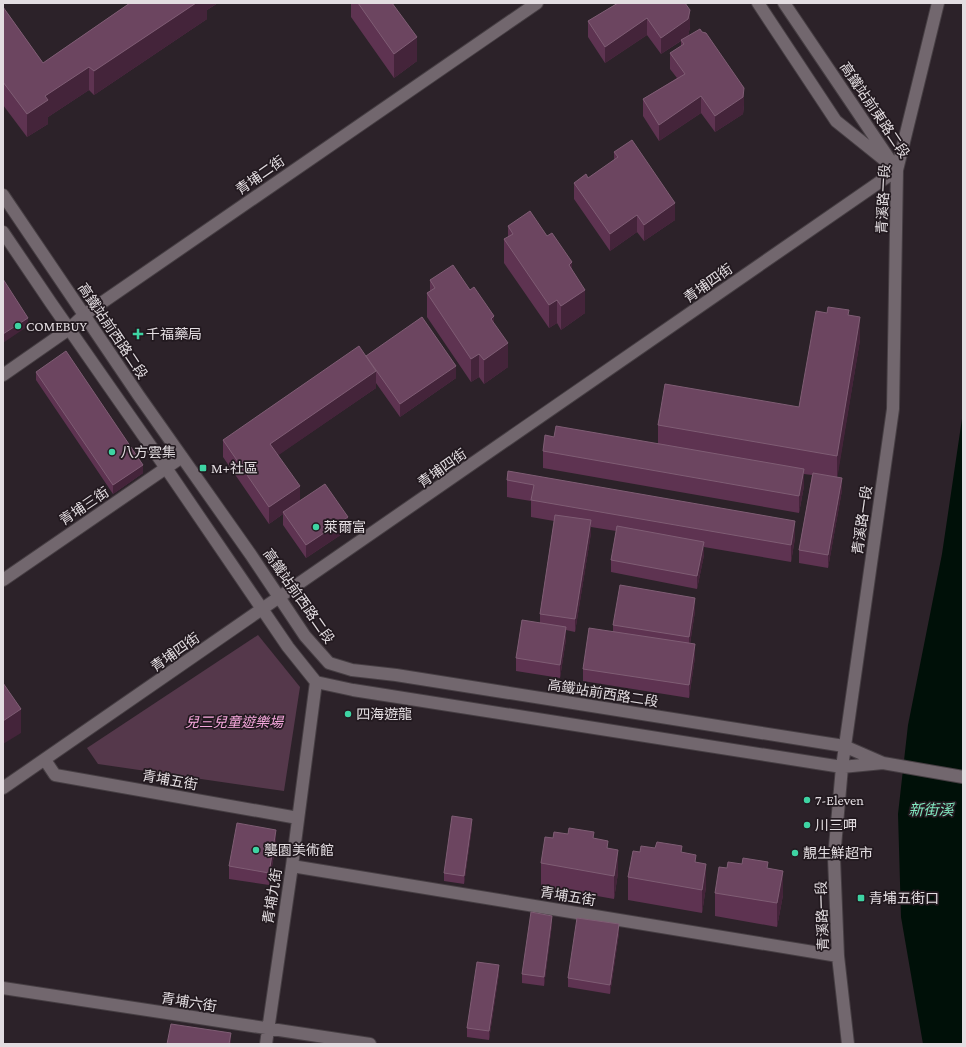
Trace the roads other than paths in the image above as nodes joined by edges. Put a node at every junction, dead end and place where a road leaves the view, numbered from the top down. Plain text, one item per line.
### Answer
1 (536, 3) edge
2 (758, 3) edge
3 (784, 3) edge
4 (938, 3) edge
5 (898, 170) junction
6 (3, 195) edge
7 (3, 232) edge
8 (84, 315) junction
9 (69, 329) junction
10 (3, 375) edge
11 (182, 456) junction
12 (166, 468) junction
13 (3, 580) edge
14 (280, 598) junction
15 (262, 610) junction
16 (316, 682) junction
17 (844, 746) junction
18 (45, 760) junction
19 (883, 763) junction
20 (842, 766) junction
21 (963, 777) edge
22 (3, 788) edge
23 (298, 818) junction
24 (292, 866) junction
25 (838, 956) junction
26 (3, 988) edge
27 (268, 1029) junction
28 (266, 1044) edge
29 (370, 1044) edge
30 (848, 1044) edge

1 - 8 street, 青埔二街
2 - 5 street, 高鐵站前東路二段
3 - 5 street, 高鐵站前東路二段
4 - 5 street, 青溪路一段
5 - 14 street, 青埔四街
5 - 17 street, 青溪路一段
6 - 8 street, 高鐵站前西路二段
7 - 9 street
8 - 9 street, 青埔二街
8 - 11 street, 高鐵站前西路二段
9 - 10 street, 青埔二街
9 - 12 street
11 - 12 street, 青埔三街
11 - 14 street, 高鐵站前西路二段
12 - 13 street, 青埔三街
12 - 15 street
14 - 15 street, 青埔四街
14 - 17 street, 高鐵站前西路二段
15 - 16 street
15 - 18 street, 青埔四街
16 - 20 street
16 - 23 street, 青埔九街
17 - 19 street, 高鐵站前西路二段
17 - 20 street, 青溪路一段
18 - 22 street, 青埔四街
18 - 23 street, 青埔五街
19 - 20 street
19 - 21 street
20 - 25 street, 青溪路一段
23 - 24 street, 青埔九街
24 - 25 street, 青埔五街
24 - 27 street, 青埔九街
25 - 30 street, 青溪路一段
26 - 27 street, 青埔六街
27 - 28 street, 青埔九街
27 - 29 street, 青埔六街

